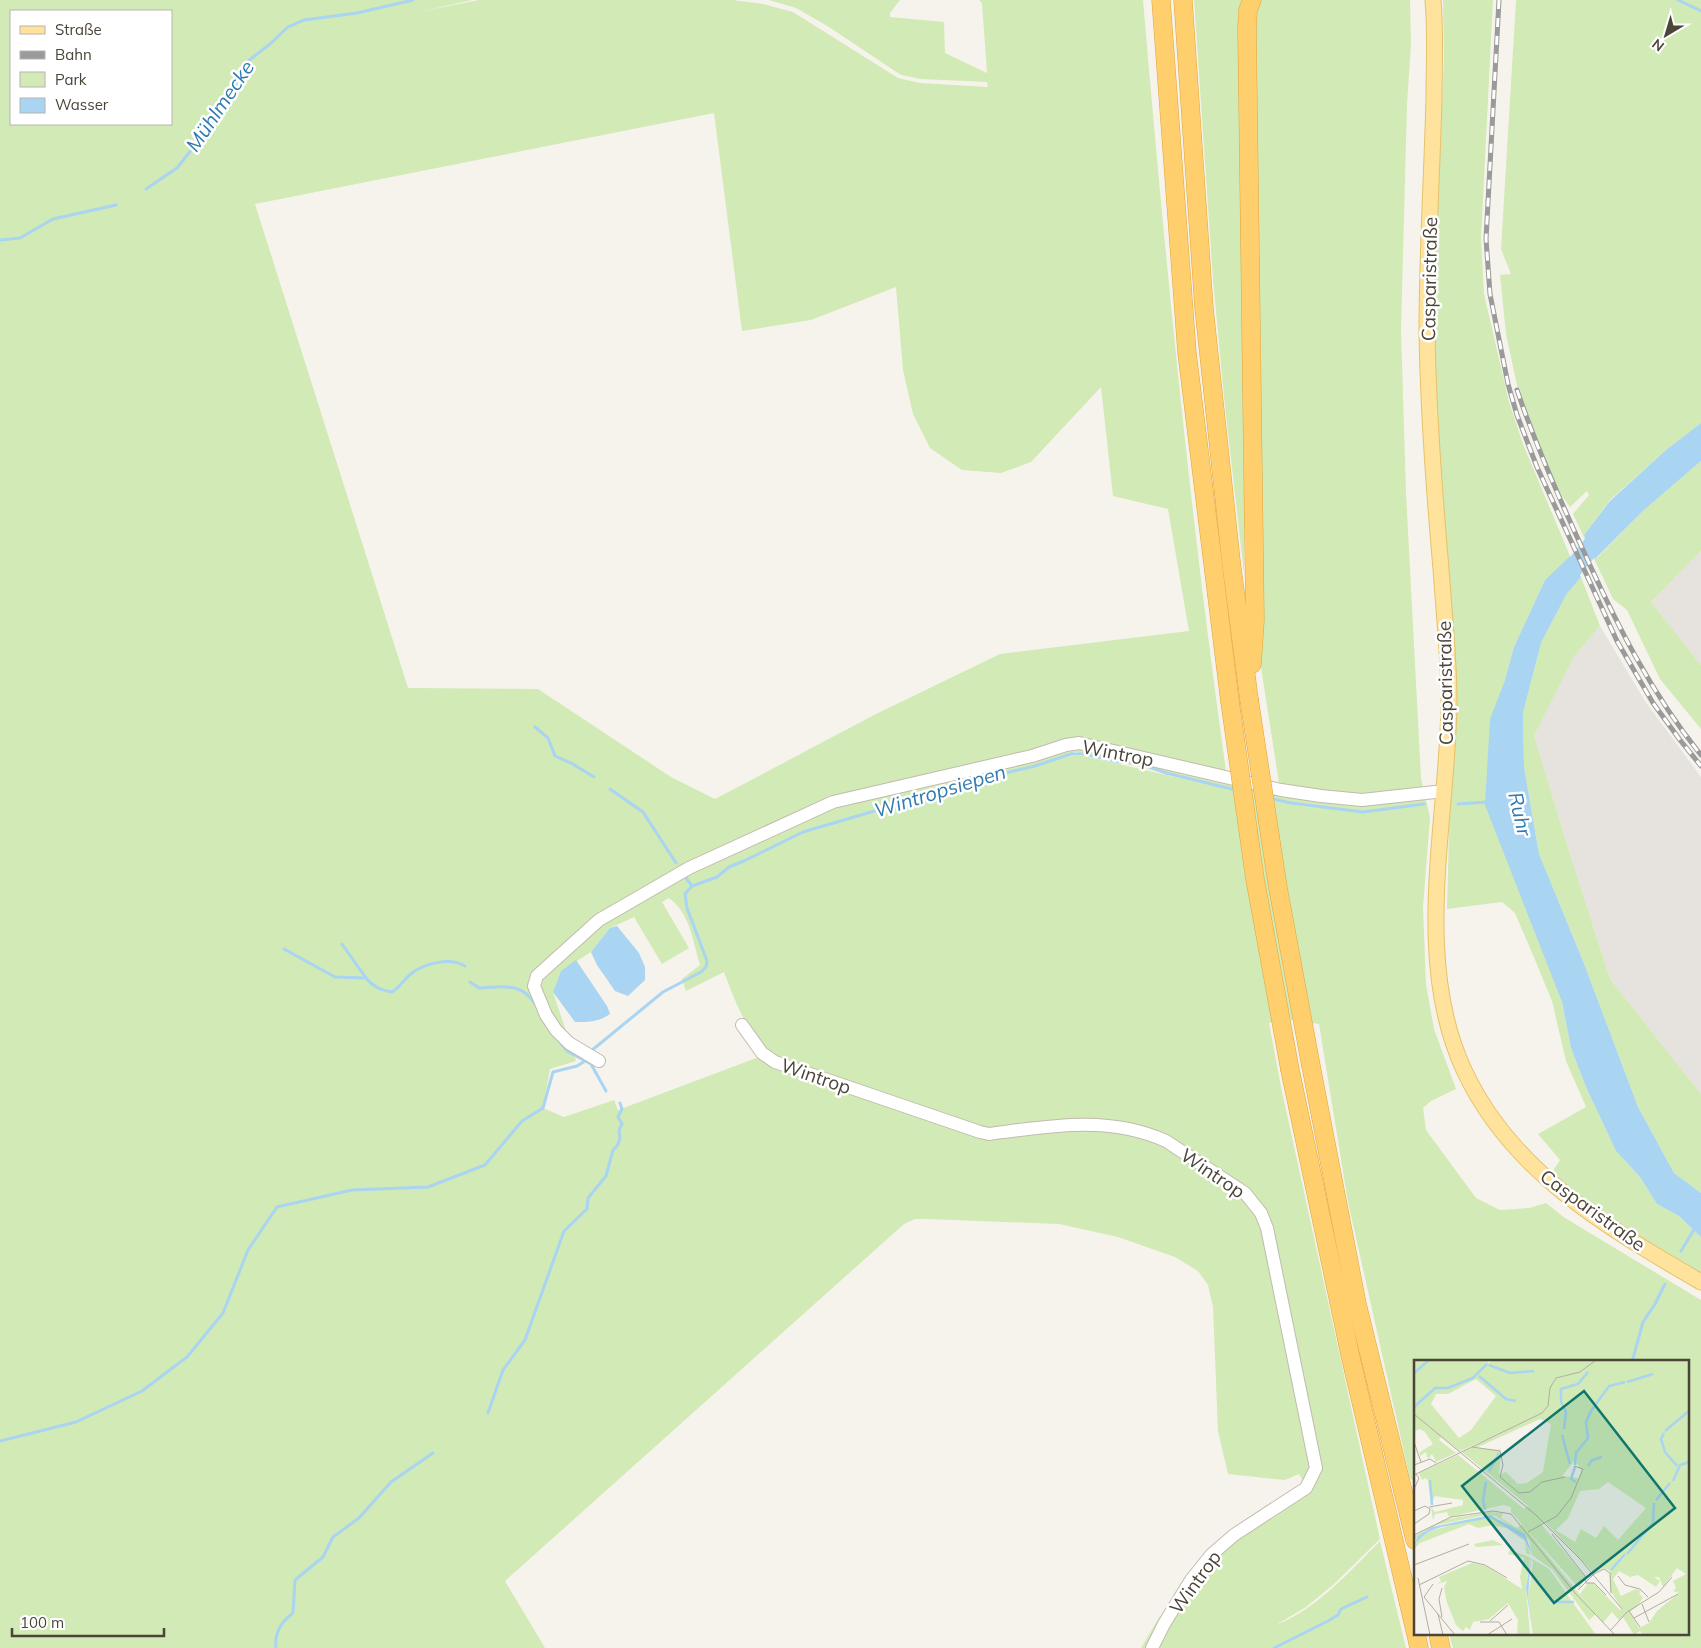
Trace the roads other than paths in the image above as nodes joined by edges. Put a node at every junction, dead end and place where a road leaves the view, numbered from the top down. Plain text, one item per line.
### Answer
1 (1252, 0) edge
2 (1432, 0) edge
3 (1161, 3) edge
4 (1184, 3) edge
5 (1249, 699) junction
6 (1444, 791) junction
7 (742, 1025) dead end
8 (599, 1061) dead end
9 (1701, 1282) edge
10 (1414, 1536) edge
11 (1414, 1626) edge
12 (1152, 1648) edge

1 - 5 highway
2 - 6 main road, Casparistraße
3 - 11 highway, bridge
4 - 5 highway
5 - 10 highway, bridge
6 - 8 street, Wintrop
6 - 9 main road, Casparistraße
7 - 12 street, Wintrop

